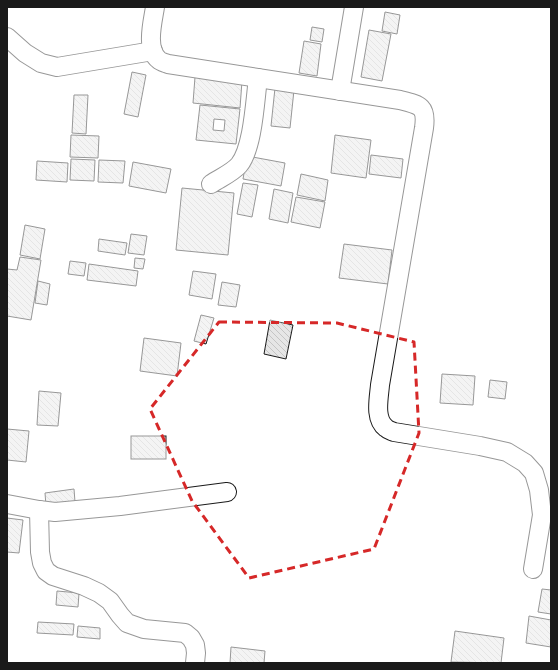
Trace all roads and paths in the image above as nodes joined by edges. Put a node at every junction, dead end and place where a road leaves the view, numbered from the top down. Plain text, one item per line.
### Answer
1 (155, 7) edge
2 (354, 7) edge
3 (7, 37) edge
4 (153, 51) junction
5 (258, 78) junction
6 (340, 91) junction
7 (211, 184) dead end
8 (227, 492) dead end
9 (7, 504) edge
10 (39, 510) junction
11 (533, 569) dead end
12 (195, 663) edge

1 - 4 street
2 - 6 street
3 - 4 street
4 - 5 street
5 - 6 street
5 - 7 street
6 - 11 street
8 - 10 street
9 - 10 street
10 - 12 street

